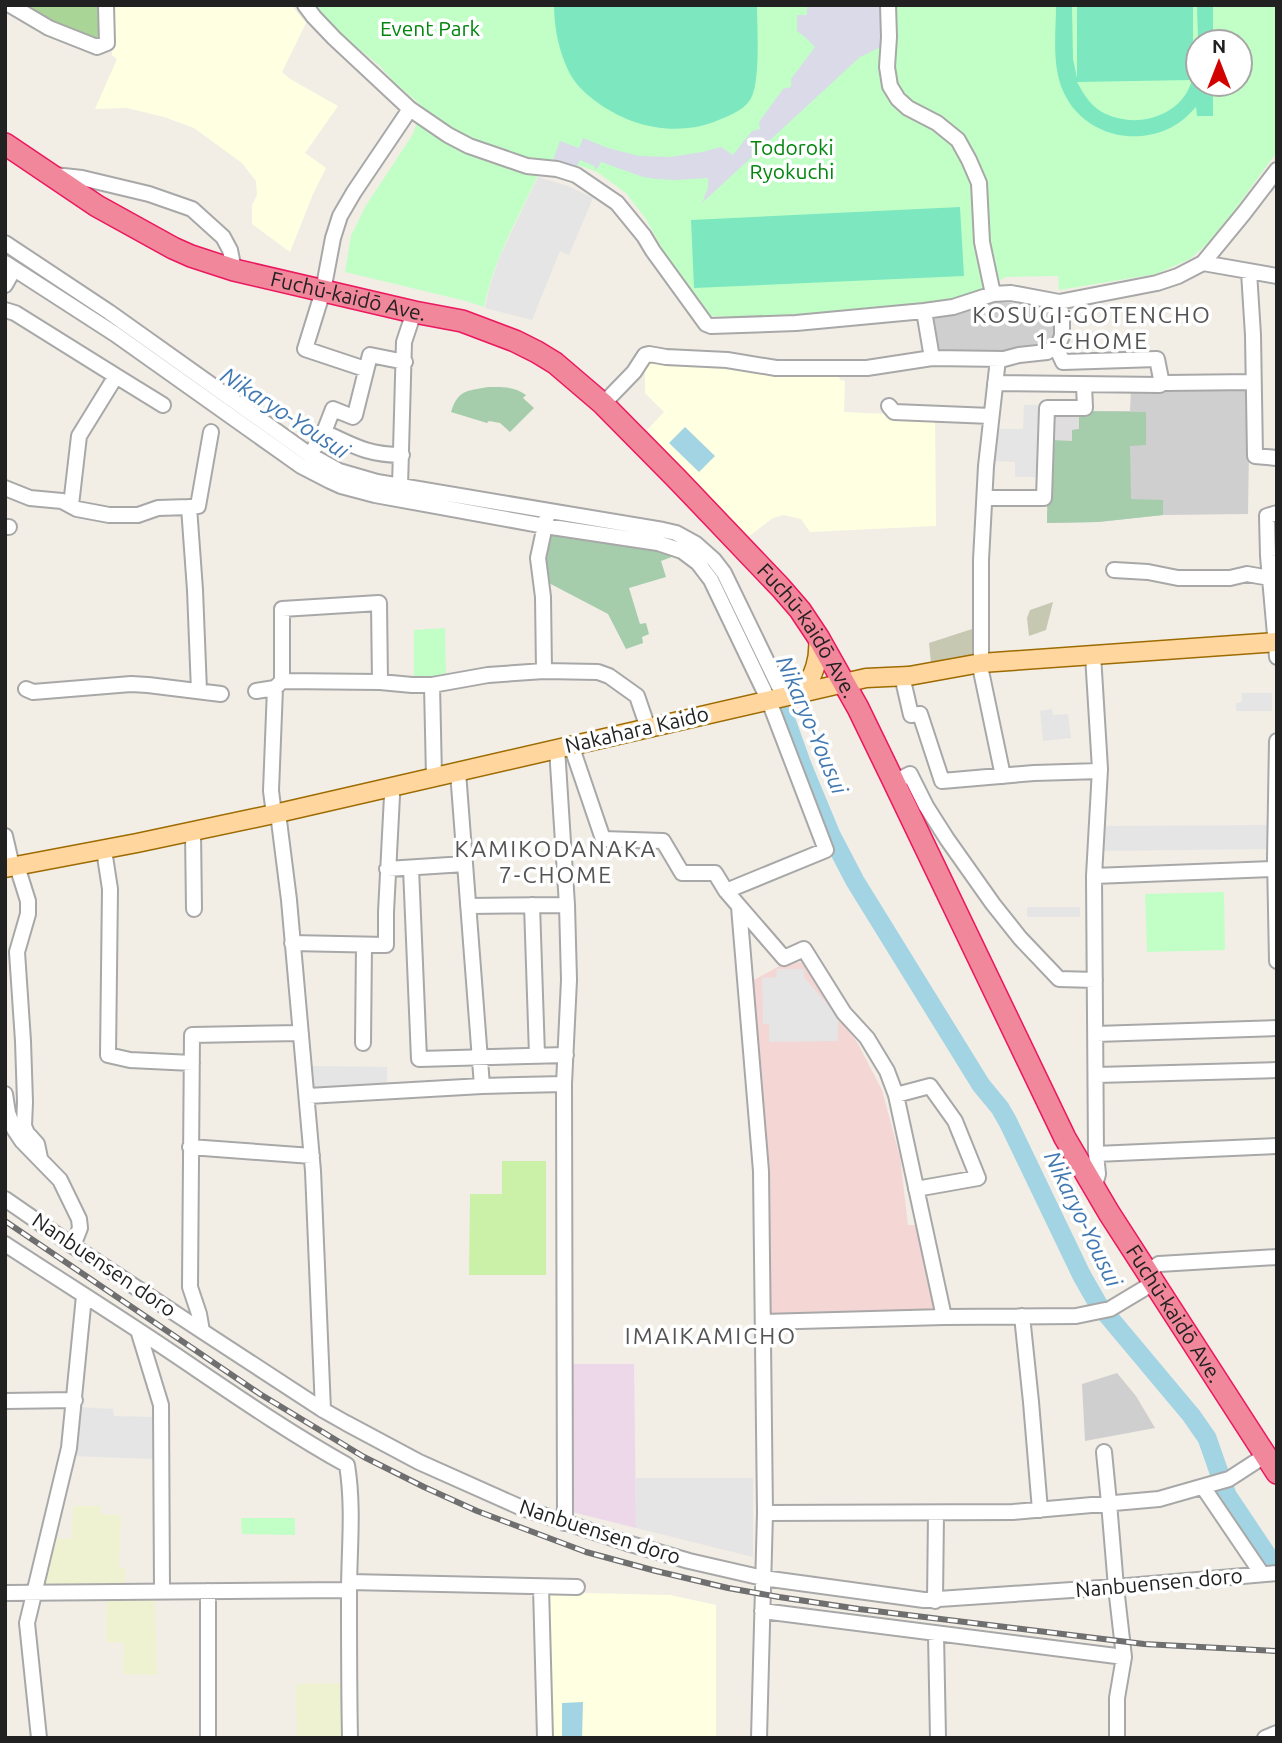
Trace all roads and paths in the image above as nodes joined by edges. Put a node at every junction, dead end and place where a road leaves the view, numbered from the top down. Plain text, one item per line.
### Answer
1 (10, 5) edge
2 (106, 5) edge
3 (305, 5) edge
4 (888, 5) edge
5 (410, 108) junction
6 (5, 145) edge
7 (1277, 170) edge
8 (50, 175) junction
9 (5, 243) edge
10 (1203, 263) junction
11 (9, 266) edge
12 (234, 270) junction
13 (1249, 272) junction
14 (1277, 275) edge
15 (5, 285) edge
16 (323, 291) junction
17 (993, 294) junction
18 (1059, 302) junction
19 (5, 310) edge
20 (924, 311) junction
21 (414, 312) junction
22 (1056, 347) junction
23 (932, 358) junction
24 (998, 359) junction
25 (405, 362) junction
26 (365, 369) junction
27 (116, 376) junction
28 (1163, 382) junction
29 (1253, 382) junction
30 (995, 383) junction
31 (1084, 385) junction
32 (603, 404) junction
33 (163, 405) dead end
34 (889, 406) dead end
35 (991, 416) junction
36 (211, 432) dead end
37 (324, 432) junction
38 (310, 455) junction
39 (402, 455) junction
40 (1277, 458) edge
41 (400, 486) junction
42 (5, 488) edge
43 (985, 498) junction
44 (71, 505) junction
45 (189, 507) junction
46 (548, 510) junction
47 (1277, 513) edge
48 (545, 526) junction
49 (1114, 570) dead end
50 (1270, 578) junction
51 (818, 636) junction
52 (1276, 647) edge
53 (1093, 655) junction
54 (981, 663) junction
55 (544, 671) junction
56 (902, 676) junction
57 (380, 682) junction
58 (845, 683) junction
59 (279, 685) junction
60 (432, 685) junction
61 (26, 689) dead end
62 (199, 691) junction
63 (256, 691) dead end
64 (802, 693) junction
65 (221, 694) dead end
66 (777, 699) junction
67 (648, 728) junction
68 (1277, 741) edge
69 (564, 747) junction
70 (1276, 755) edge
71 (1100, 771) junction
72 (458, 772) junction
73 (1003, 776) junction
74 (434, 777) junction
75 (894, 782) junction
76 (390, 787) junction
77 (276, 813) junction
78 (193, 832) junction
79 (5, 836) edge
80 (104, 849) junction
81 (465, 864) junction
82 (11, 867) edge
83 (411, 868) junction
84 (387, 869) junction
85 (1275, 869) edge
86 (1094, 876) junction
87 (726, 891) junction
88 (468, 905) junction
89 (532, 905) junction
90 (567, 905) junction
91 (738, 907) junction
92 (194, 909) dead end
93 (1276, 913) edge
94 (292, 943) junction
95 (364, 945) junction
96 (1277, 961) edge
97 (1095, 980) junction
98 (1277, 1028) edge
99 (301, 1034) junction
100 (1096, 1034) junction
101 (363, 1043) dead end
102 (537, 1055) junction
103 (566, 1055) junction
104 (480, 1057) junction
105 (192, 1063) junction
106 (1277, 1070) edge
107 (1097, 1075) junction
108 (564, 1084) junction
109 (482, 1086) junction
110 (5, 1094) edge
111 (896, 1095) junction
112 (308, 1096) junction
113 (1277, 1146) edge
114 (190, 1147) junction
115 (1096, 1154) junction
116 (312, 1156) junction
117 (40, 1158) junction
118 (1093, 1184) junction
119 (916, 1189) junction
120 (5, 1199) edge
121 (5, 1244) edge
122 (73, 1246) junction
123 (1277, 1257) edge
124 (1151, 1276) junction
125 (84, 1296) junction
126 (1022, 1316) junction
127 (944, 1317) junction
128 (763, 1322) junction
129 (138, 1330) junction
130 (202, 1331) junction
131 (75, 1400) junction
132 (5, 1401) edge
133 (323, 1410) junction
134 (1104, 1452) dead end
135 (1271, 1464) edge
136 (1216, 1483) junction
137 (1110, 1503) junction
138 (1040, 1510) junction
139 (765, 1513) junction
140 (936, 1513) junction
141 (565, 1524) junction
142 (1269, 1573) edge
143 (763, 1578) junction
144 (349, 1586) junction
145 (541, 1587) junction
146 (577, 1587) dead end
147 (1116, 1587) junction
148 (162, 1591) junction
149 (208, 1591) junction
150 (5, 1593) edge
151 (35, 1593) junction
152 (935, 1601) junction
153 (762, 1611) junction
154 (936, 1634) junction
155 (1124, 1657) junction
156 (1277, 1733) edge
157 (39, 1738) edge
158 (208, 1738) edge
159 (350, 1738) edge
160 (544, 1738) edge
161 (759, 1738) edge
162 (938, 1738) edge
163 (1117, 1738) edge
164 (1265, 1738) edge

1 - 2 street
3 - 5 street
4 - 17 street
5 - 16 street
5 - 20 street
6 - 8 highway, Fuchū-kaidō Ave.
7 - 10 street
8 - 12 highway, Fuchū-kaidō Ave.
8 - 12 street
9 - 38 street
10 - 13 street
10 - 18 street
11 - 15 street
11 - 48 street
12 - 16 highway, Fuchū-kaidō Ave.
13 - 14 street
13 - 29 street
16 - 21 highway, Fuchū-kaidō Ave.
16 - 26 street
17 - 18 street
17 - 20 street
18 - 22 street
19 - 27 street
20 - 23 street
21 - 25 street
21 - 32 highway, Fuchū-kaidō Ave.
22 - 24 street
22 - 28 street
23 - 24 street
23 - 32 street
24 - 30 street
25 - 26 street
25 - 39 street
26 - 37 street
27 - 33 street
27 - 44 street
28 - 29 street
28 - 31 street
29 - 40 street
30 - 31 street
30 - 35 street
31 - 43 street
32 - 51 highway, Fuchū-kaidō Ave.
34 - 35 street
35 - 43 street
36 - 45 street
37 - 38 street
37 - 39 street
38 - 41 street
39 - 41 street
41 - 46 street
42 - 44 street
43 - 54 street
44 - 45 street
45 - 62 street
46 - 48 street
46 - 66 street
47 - 50 street
48 - 55 street
48 - 66 street
49 - 50 street
50 - 52 street
51 - 58 highway, Fuchū-kaidō Ave.
51 - 64 main road
52 - 53 main road, Nakahara Kaido
53 - 54 main road, Nakahara Kaido
53 - 71 street
54 - 56 main road, Nakahara Kaido
54 - 73 street
55 - 60 street
55 - 67 street
56 - 58 main road, Nakahara Kaido
56 - 73 street
57 - 59 street
57 - 59 street
57 - 60 street
58 - 64 main road, Nakahara Kaido
58 - 75 highway, Fuchū-kaidō Ave.
59 - 63 street
59 - 77 street
60 - 74 street
61 - 62 street
62 - 65 street
64 - 66 main road, Nakahara Kaido
66 - 67 main road, Nakahara Kaido
66 - 87 street
67 - 69 main road, Nakahara Kaido
68 - 70 street
69 - 72 main road, Nakahara Kaido
69 - 87 street
69 - 90 street
70 - 85 street
71 - 73 street
71 - 86 street
72 - 74 main road, Nakahara Kaido
72 - 81 street
74 - 76 main road, Nakahara Kaido
75 - 97 street
75 - 118 highway, Fuchū-kaidō Ave.
76 - 77 main road, Nakahara Kaido
76 - 84 street
77 - 78 main road, Nakahara Kaido
77 - 94 street
78 - 80 main road, Nakahara Kaido
78 - 92 street
79 - 82 street
80 - 82 main road, Nakahara Kaido
80 - 105 street
81 - 83 street
81 - 88 street
82 - 117 street
83 - 84 street
83 - 104 street
84 - 95 street
85 - 86 street
85 - 93 street
86 - 97 street
87 - 91 street
88 - 89 street
88 - 104 street
89 - 90 street
89 - 102 street
90 - 103 street
91 - 111 street
91 - 128 street
93 - 96 street
94 - 95 street
94 - 99 street
95 - 101 street
97 - 100 street
98 - 100 street
99 - 105 street
99 - 112 street
100 - 107 street
102 - 103 street
102 - 104 street
103 - 108 street
104 - 109 street
105 - 114 street
106 - 107 street
107 - 115 street
108 - 109 street
108 - 141 street
109 - 112 street
110 - 117 street
111 - 119 street
111 - 119 street
112 - 116 street
113 - 115 street
114 - 116 street
114 - 130 street
115 - 118 street
116 - 133 street
117 - 122 street
118 - 124 highway, Fuchū-kaidō Ave.
119 - 127 street
120 - 122 street, Nanbuensen doro
121 - 125 street
122 - 130 street, Nanbuensen doro
123 - 124 street
124 - 126 street
124 - 135 highway, Fuchū-kaidō Ave.
125 - 129 street
125 - 131 street
126 - 127 street
126 - 138 street
127 - 128 street
128 - 139 street
129 - 144 street
129 - 148 street
130 - 133 street, Nanbuensen doro
131 - 132 street
131 - 151 street
133 - 141 street, Nanbuensen doro
134 - 137 street
135 - 136 street
136 - 137 street
136 - 142 street
137 - 138 street
137 - 147 street
138 - 140 street
139 - 140 street
139 - 143 street
140 - 152 street
141 - 143 street, Nanbuensen doro
142 - 147 street, Nanbuensen doro
143 - 152 street, Nanbuensen doro
143 - 153 street
144 - 145 street
144 - 149 street
144 - 159 street
145 - 146 street
145 - 160 street
147 - 152 street, Nanbuensen doro
147 - 155 street
148 - 149 street
148 - 151 street
149 - 158 street
150 - 151 street
151 - 157 street
153 - 154 street
153 - 161 street
154 - 155 street
154 - 162 street
155 - 163 street
156 - 164 street

